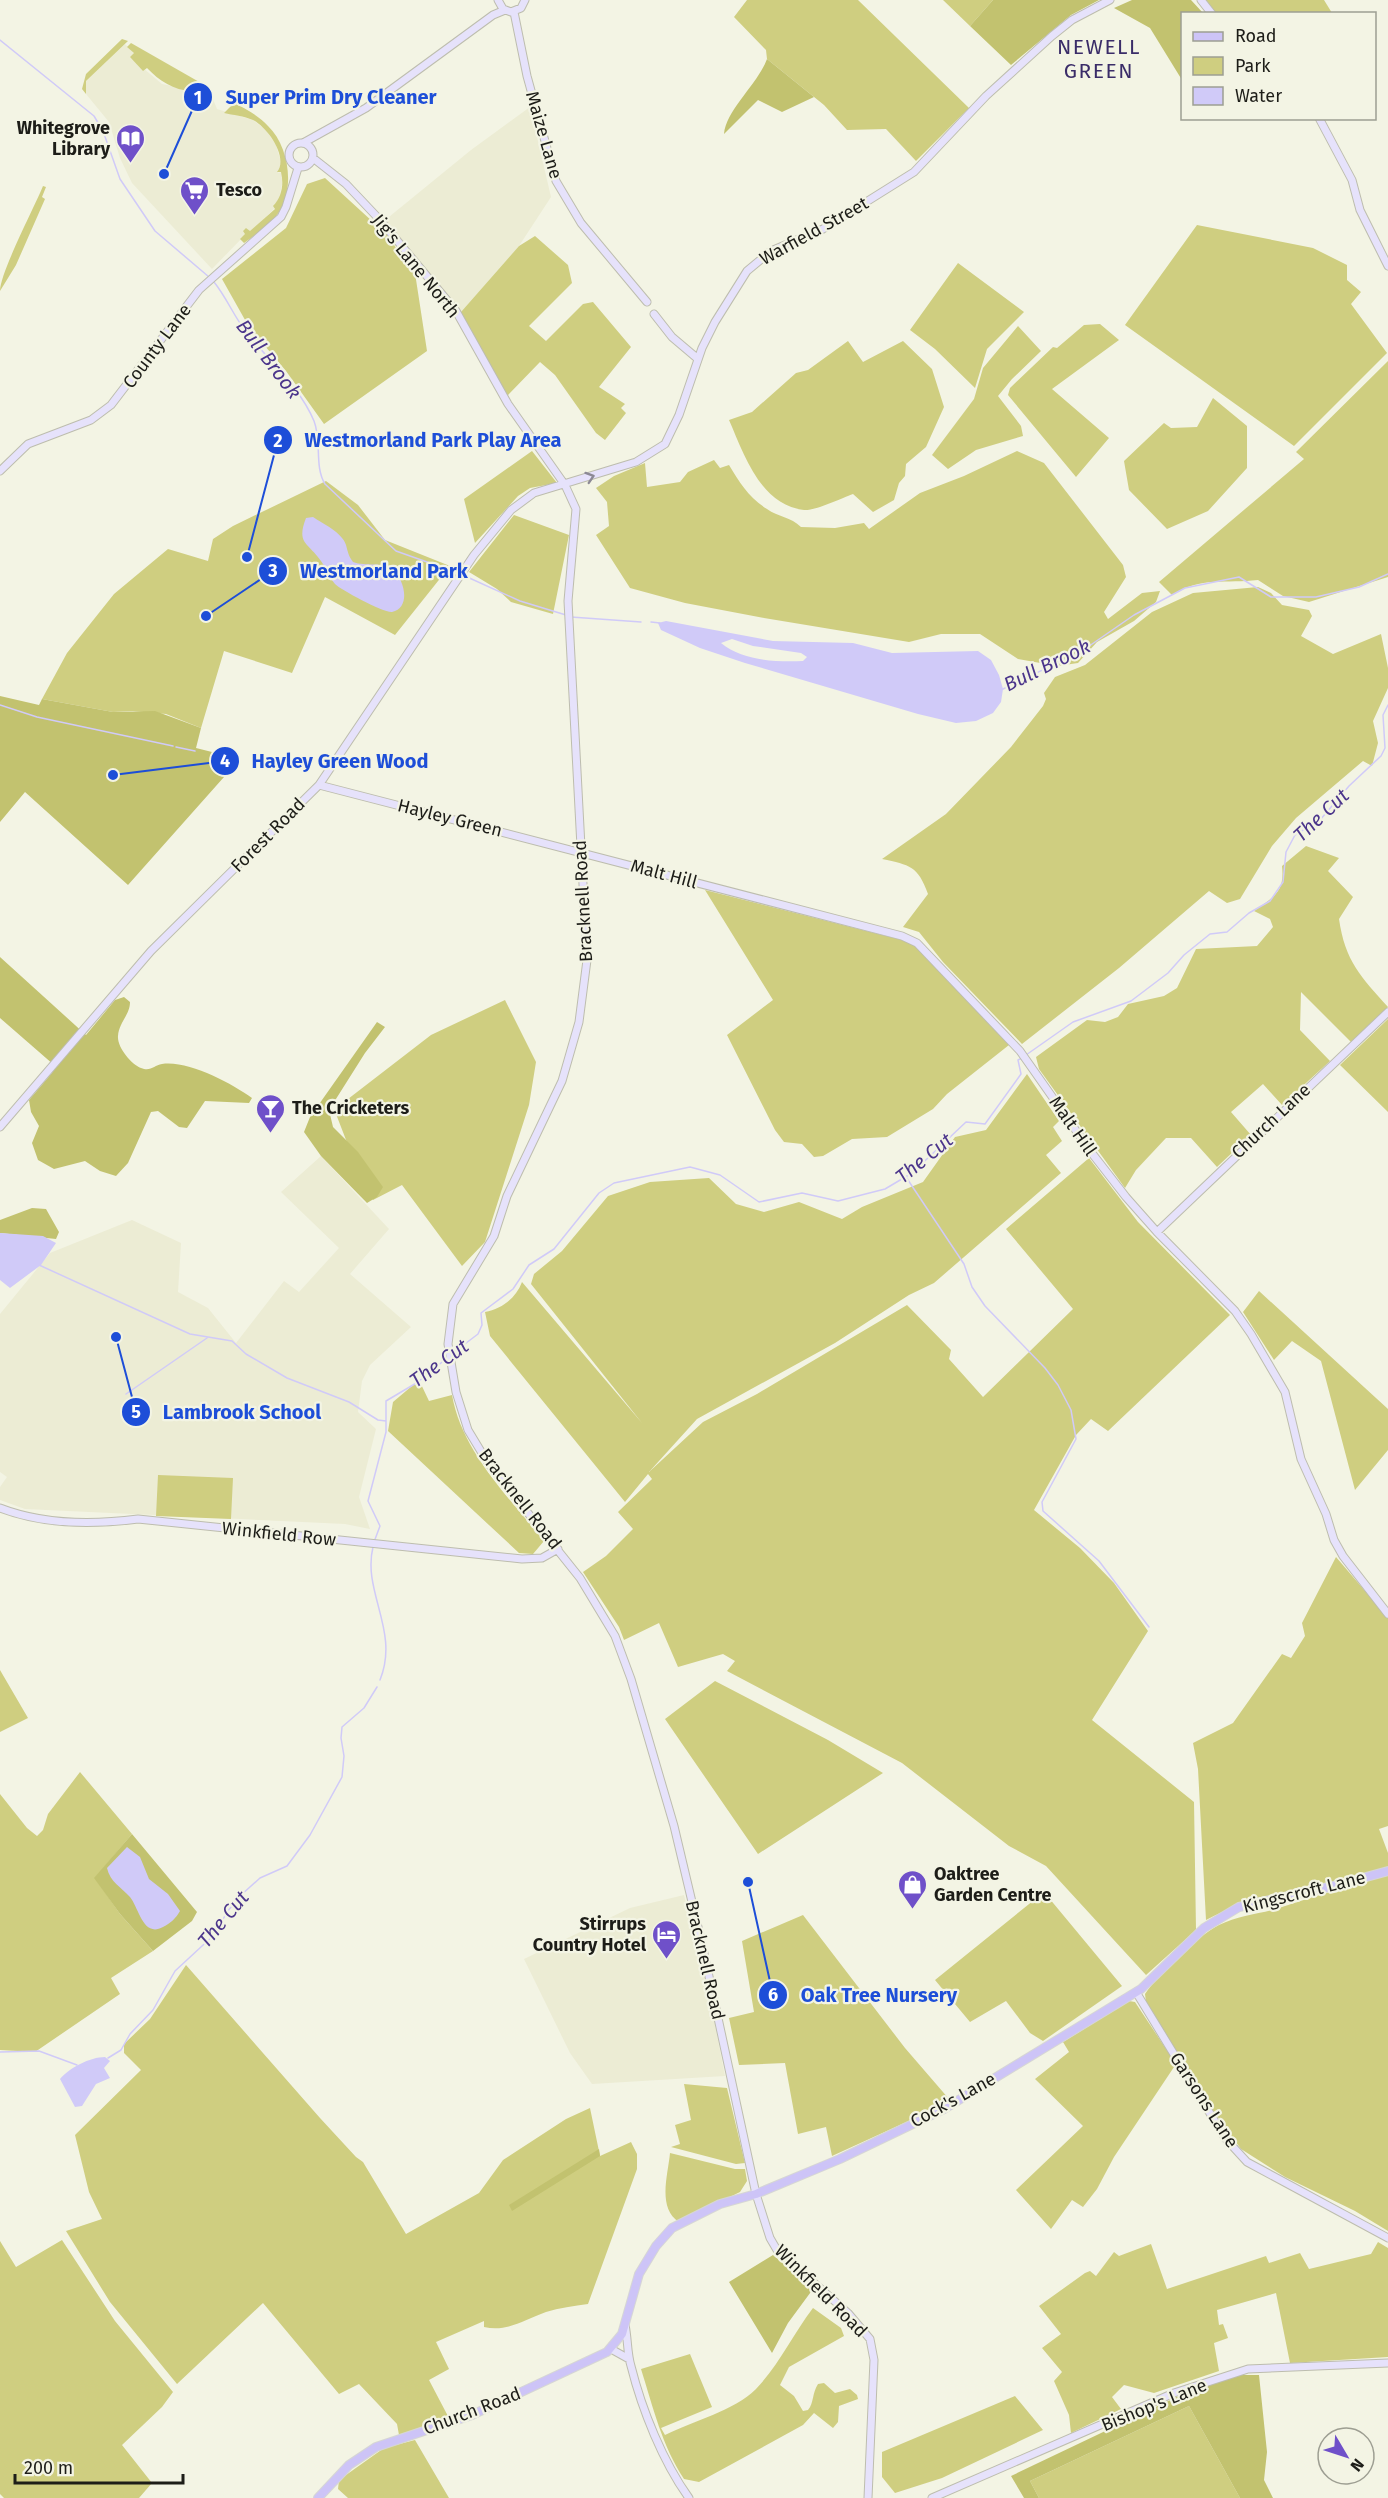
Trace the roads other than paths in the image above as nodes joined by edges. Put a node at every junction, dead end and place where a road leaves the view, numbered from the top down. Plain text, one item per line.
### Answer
1 (498, 0) edge
2 (525, 0) edge
3 (1110, 0) edge
4 (1201, 0) edge
5 (505, 10) junction
6 (514, 12) junction
7 (1210, 12) edge
8 (474, 30) junction
9 (1320, 120) edge
10 (322, 132) junction
11 (303, 143) junction
12 (313, 154) junction
13 (291, 163) junction
14 (306, 166) junction
15 (298, 168) junction
16 (333, 176) junction
17 (290, 193) junction
18 (1388, 266) edge
19 (647, 302) dead end
20 (654, 314) dead end
21 (698, 359) junction
22 (0, 471) edge
23 (565, 485) junction
24 (319, 785) junction
25 (581, 852) junction
26 (1388, 1012) edge
27 (0, 1127) edge
28 (1157, 1232) junction
29 (0, 1508) edge
30 (558, 1549) junction
31 (1388, 1614) edge
32 (1388, 1871) edge
33 (1138, 1991) junction
34 (756, 2194) junction
35 (1388, 2238) edge
36 (625, 2325) junction
37 (611, 2349) junction
38 (629, 2359) junction
39 (1388, 2363) edge
40 (318, 2498) edge
41 (689, 2498) edge
42 (868, 2498) edge
43 (932, 2498) edge

1 - 5 street
1 - 8 street
2 - 6 street
3 - 21 street, Warfield Street
4 - 7 street
5 - 6 street
5 - 8 street
6 - 19 street, Maize Lane
8 - 10 street
9 - 18 street
10 - 11 street
10 - 12 street
11 - 12 street
11 - 13 street
12 - 14 street
12 - 16 street, Jig's Lane North
13 - 15 street
13 - 17 street, County Lane
14 - 15 street
14 - 16 street, Jig's Lane North
15 - 17 street, County Lane
16 - 23 street, Jig's Lane North
17 - 22 street, County Lane
20 - 21 street
23 -> 21 street, Warfield Street
23 - 24 street, Forest Road
23 - 25 street, Bracknell Road
24 - 25 street, Hayley Green
24 - 27 street, Forest Road
25 - 28 street, Malt Hill
25 - 30 street, Bracknell Road
26 - 28 street, Church Lane
28 - 31 street, Malt Hill
29 - 30 street, Winkfield Row
30 - 34 street, Bracknell Road
32 - 33 main road, Kingscroft Lane
33 - 34 main road, Cock's Lane
33 - 35 street, Garsons Lane
34 - 36 main road, Cock's Lane
34 - 42 street, Winkfield Road
36 - 37 main road
36 - 38 street
37 - 38 street
37 - 40 main road, Church Road
38 - 41 street
39 - 43 street, Bishop's Lane

